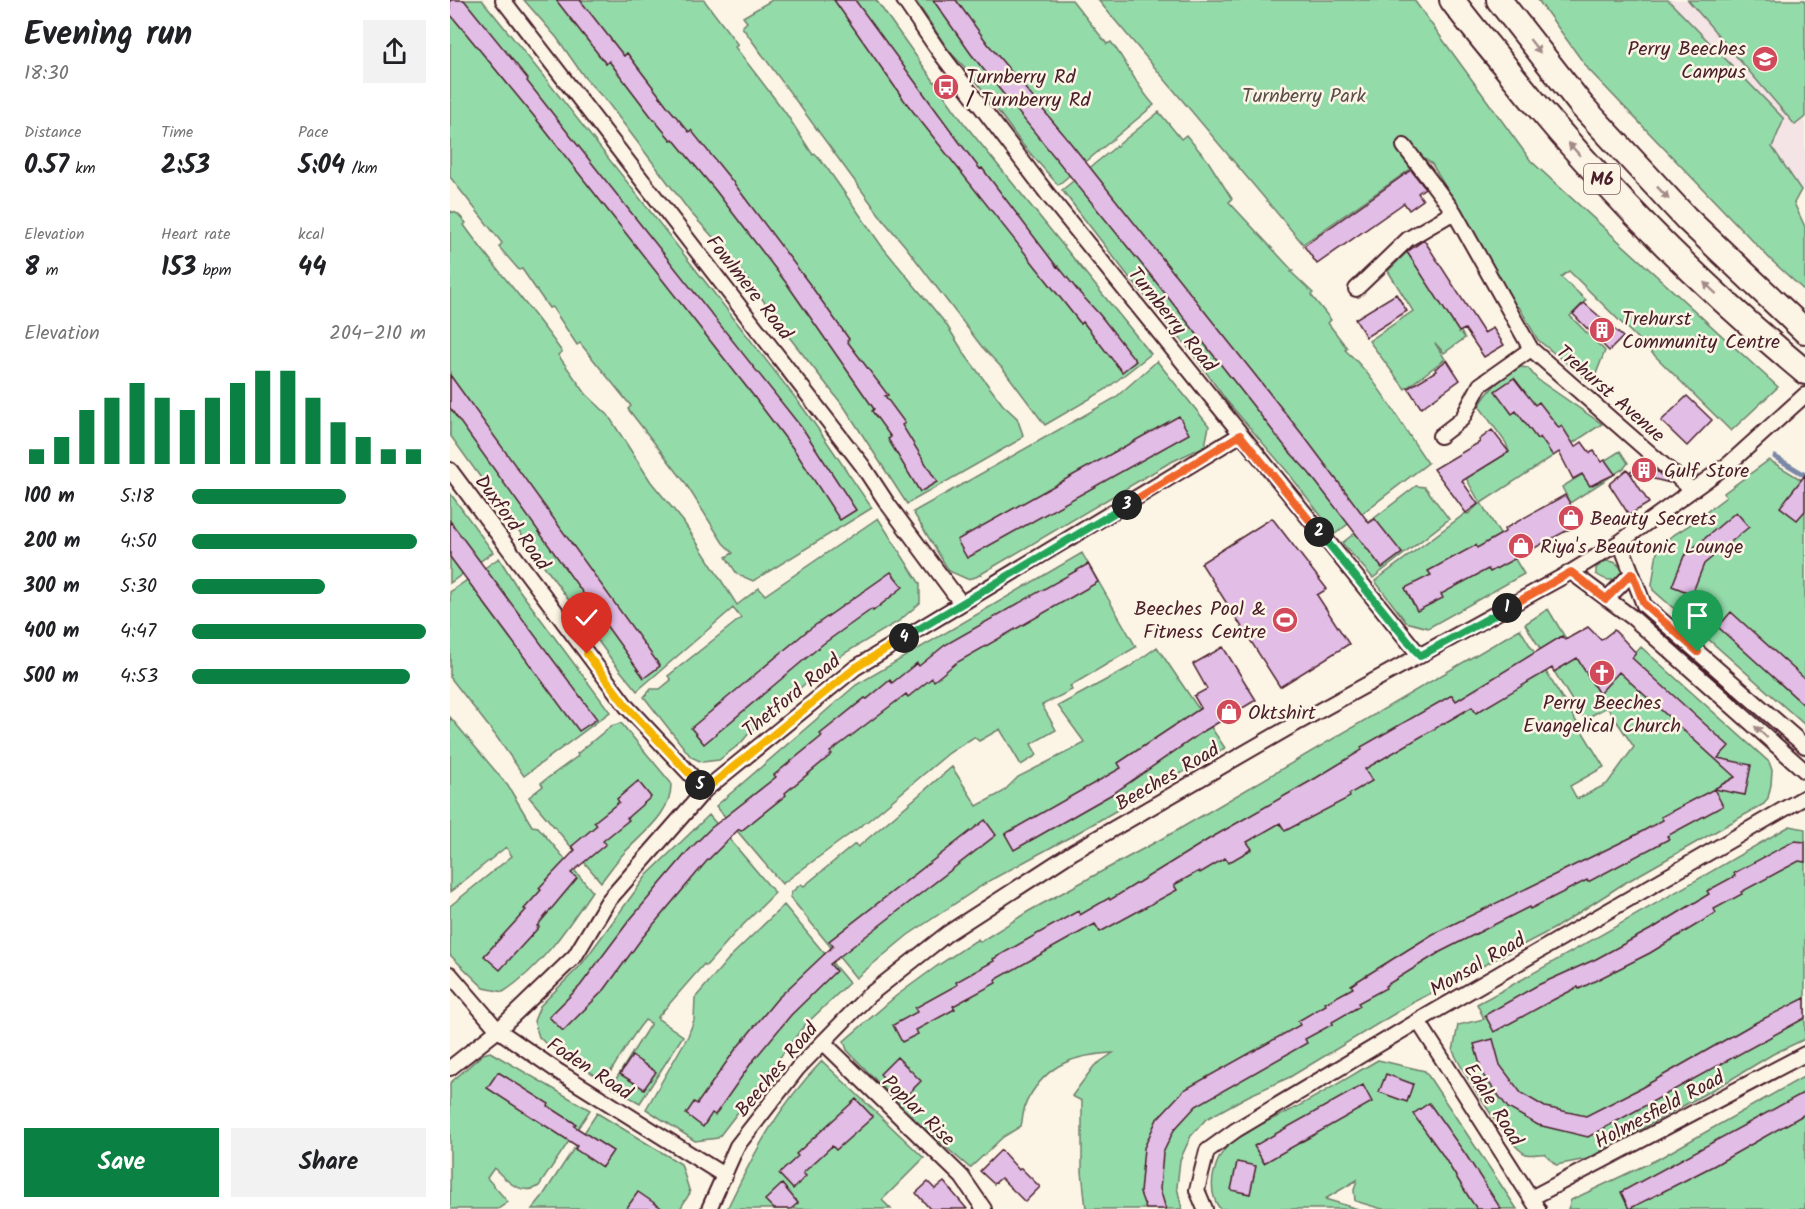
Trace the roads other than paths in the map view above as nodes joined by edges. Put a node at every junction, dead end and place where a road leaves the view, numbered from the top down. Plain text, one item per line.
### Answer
1 (502, 0) edge
2 (904, 0) edge
3 (1452, 0) edge
4 (1499, 0) edge
5 (1404, 146) dead end
6 (1454, 212) junction
7 (1356, 289) dead end
8 (1800, 327) edge
9 (1531, 349) junction
10 (1805, 372) edge
11 (1805, 395) edge
12 (1240, 435) junction
13 (1440, 435) dead end
14 (450, 470) edge
15 (1692, 490) junction
16 (1620, 542) junction
17 (1571, 572) junction
18 (1632, 573) junction
19 (1606, 599) junction
20 (961, 603) junction
21 (1420, 656) junction
22 (1805, 746) edge
23 (1805, 771) edge
24 (705, 790) junction
25 (1805, 797) edge
26 (450, 974) edge
27 (1418, 1021) junction
28 (498, 1030) junction
29 (823, 1042) junction
30 (1805, 1054) edge
31 (450, 1068) edge
32 (725, 1176) junction
33 (1534, 1203) edge
34 (709, 1209) edge
35 (984, 1209) edge
36 (1205, 1209) edge

1 - 20 street, Fowlmere Road
2 - 12 street, Turnberry Road
10 -> 3 highway, M6
4 -> 8 highway, M6
5 - 6 street, Trehurst Avenue
6 - 7 street
6 - 9 street, Trehurst Avenue
9 - 13 street, Trehurst Avenue
9 - 15 street, Trehurst Avenue
11 - 15 street, Beeches Road
12 - 20 street, Thetford Road
12 - 21 street, Turnberry Road
14 - 24 street, Duxford Road
15 - 16 street, Beeches Road
16 - 17 street, Beeches Road
16 - 18 street
17 - 19 street
17 - 21 street, Beeches Road
18 - 19 street
18 - 22 street
23 -> 19 street
20 - 24 street, Thetford Road
21 - 29 street, Beeches Road
24 - 28 street, Thetford Road
25 - 27 street, Monsal Road
26 - 28 street, Foden Road
27 - 33 street, Edale Road
27 - 36 street, Monsal Road
28 - 31 street, Thetford Road
28 - 32 street, Foden Road
29 - 32 street, Beeches Road
29 - 35 street, Poplar Rise
30 - 33 street, Holmesfield Road
32 - 34 street, Beeches Road

